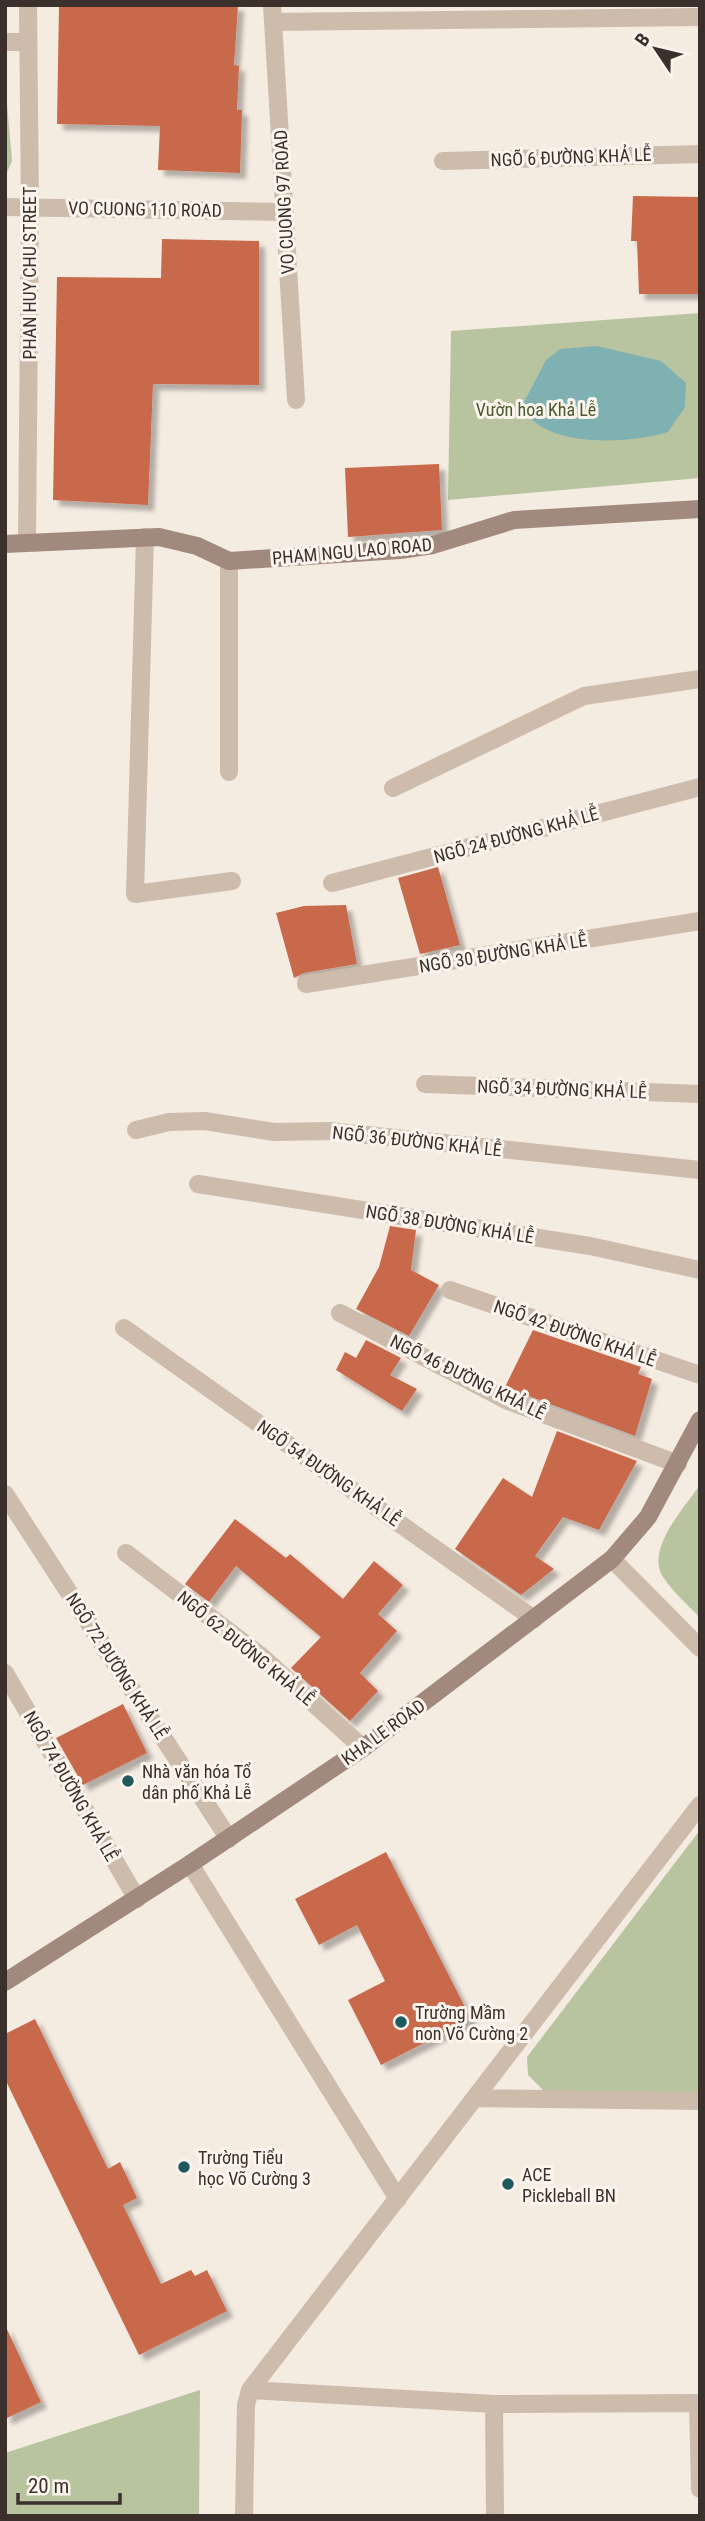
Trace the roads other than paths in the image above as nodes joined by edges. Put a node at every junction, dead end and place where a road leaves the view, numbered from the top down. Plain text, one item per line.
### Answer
1 (28, 5) edge
2 (273, 13) edge
3 (700, 17) edge
4 (5, 42) edge
5 (27, 42) junction
6 (700, 154) edge
7 (443, 161) dead end
8 (5, 206) edge
9 (30, 207) junction
10 (285, 212) junction
11 (296, 400) dead end
12 (700, 509) edge
13 (145, 537) junction
14 (27, 541) junction
15 (5, 544) edge
16 (229, 561) junction
17 (700, 678) edge
18 (229, 772) dead end
19 (700, 787) edge
20 (393, 789) dead end
21 (232, 881) dead end
22 (332, 883) dead end
23 (700, 921) edge
24 (306, 984) dead end
25 (425, 1084) dead end
26 (700, 1094) edge
27 (136, 1130) dead end
28 (700, 1170) edge
29 (198, 1184) dead end
30 (700, 1270) edge
31 (450, 1290) dead end
32 (340, 1313) dead end
33 (124, 1328) dead end
34 (700, 1375) edge
35 (700, 1420) edge
36 (678, 1464) junction
37 (5, 1494) edge
38 (126, 1553) dead end
39 (612, 1559) junction
40 (534, 1619) junction
41 (700, 1648) edge
42 (5, 1674) edge
43 (363, 1748) junction
44 (700, 1805) edge
45 (229, 1839) junction
46 (190, 1864) junction
47 (137, 1899) junction
48 (5, 1982) edge
49 (475, 2098) junction
50 (700, 2101) edge
51 (398, 2199) junction
52 (250, 2390) junction
53 (699, 2403) edge
54 (494, 2404) junction
55 (700, 2489) edge
56 (244, 2516) edge
57 (495, 2516) edge

1 - 5 street, PHAN HUY CHU STREET
2 - 3 street
2 - 10 street, VO CUONG 97 ROAD
4 - 5 street
5 - 9 street, PHAN HUY CHU STREET
6 - 7 street, NGÕ 6 ĐƯỜNG KHẢ LỄ
8 - 9 street, VO CUONG 110 ROAD
9 - 10 street, VO CUONG 110 ROAD
9 - 14 street, PHAN HUY CHU STREET
10 - 11 street, VO CUONG 97 ROAD
12 - 16 street, PHAM NGU LAO ROAD
13 - 14 street, PHAM NGU LAO ROAD
13 - 16 street, PHAM NGU LAO ROAD
13 - 21 street
14 - 15 street, PHAM NGU LAO ROAD
16 - 18 street
17 - 20 street
19 - 22 street, NGÕ 24 ĐƯỜNG KHẢ LỄ
23 - 24 street, NGÕ 30 ĐƯỜNG KHẢ LỄ
25 - 26 street, NGÕ 34 ĐƯỜNG KHẢ LỄ
27 - 28 street, NGÕ 36 ĐƯỜNG KHẢ LỄ
29 - 30 street, NGÕ 38 ĐƯỜNG KHẢ LỄ
31 - 34 street, NGÕ 42 ĐƯỜNG KHẢ LỄ
32 - 36 street, NGÕ 46 ĐƯỜNG KHẢ LỄ
33 - 40 street, NGÕ 54 ĐƯỜNG KHẢ LỄ
35 - 36 street, KHA LE ROAD
36 - 39 street, KHA LE ROAD
37 - 45 street, NGÕ 72 ĐƯỜNG KHẢ LỄ
38 - 43 street, NGÕ 62 ĐƯỜNG KHẢ LỄ
39 - 40 street, KHA LE ROAD
39 - 41 street
40 - 43 street, KHA LE ROAD
42 - 47 street, NGÕ 74 ĐƯỜNG KHẢ LỄ
43 - 45 street, KHA LE ROAD
44 - 49 street
45 - 46 street, KHA LE ROAD
46 - 47 street, KHA LE ROAD
46 - 51 street
47 - 48 street, KHA LE ROAD
49 - 50 street
49 - 51 street
51 - 52 street
52 - 54 street
52 - 56 street
53 - 54 street
53 - 55 street
54 - 57 street

